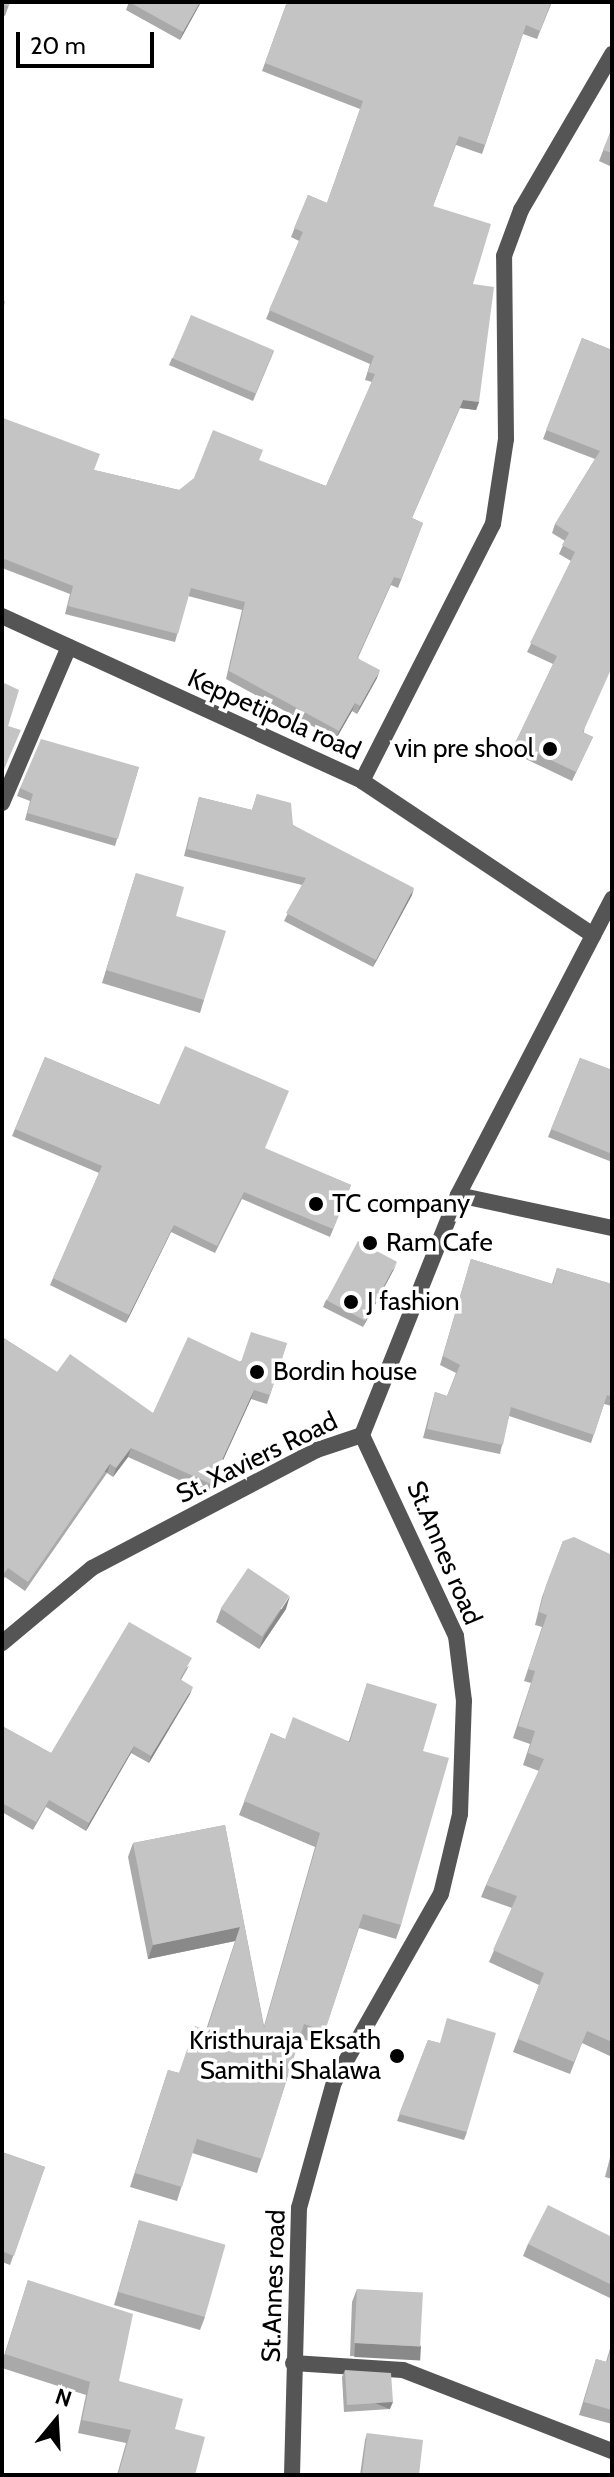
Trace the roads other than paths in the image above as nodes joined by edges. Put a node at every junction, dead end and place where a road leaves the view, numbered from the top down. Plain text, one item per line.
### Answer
1 (612, 54) edge
2 (2, 616) edge
3 (69, 647) junction
4 (362, 781) junction
5 (2, 803) edge
6 (612, 899) edge
7 (593, 935) junction
8 (458, 1195) junction
9 (612, 1228) edge
10 (362, 1435) junction
11 (2, 1643) edge
12 (293, 2363) junction
13 (612, 2451) edge
14 (292, 2475) edge

1 - 4 street
2 - 3 street, Keppetipola road
3 - 4 street, Keppetipola road
3 - 5 street
4 - 7 street, Keppetipola road
6 - 7 street, St. Xaviers Road
7 - 8 street, St. Xaviers Road
8 - 9 street
8 - 10 street, St. Xaviers Road
10 - 11 street, St. Xaviers Road
10 - 12 street, St.Annes road
12 - 13 street
12 - 14 street, St.Annes road

